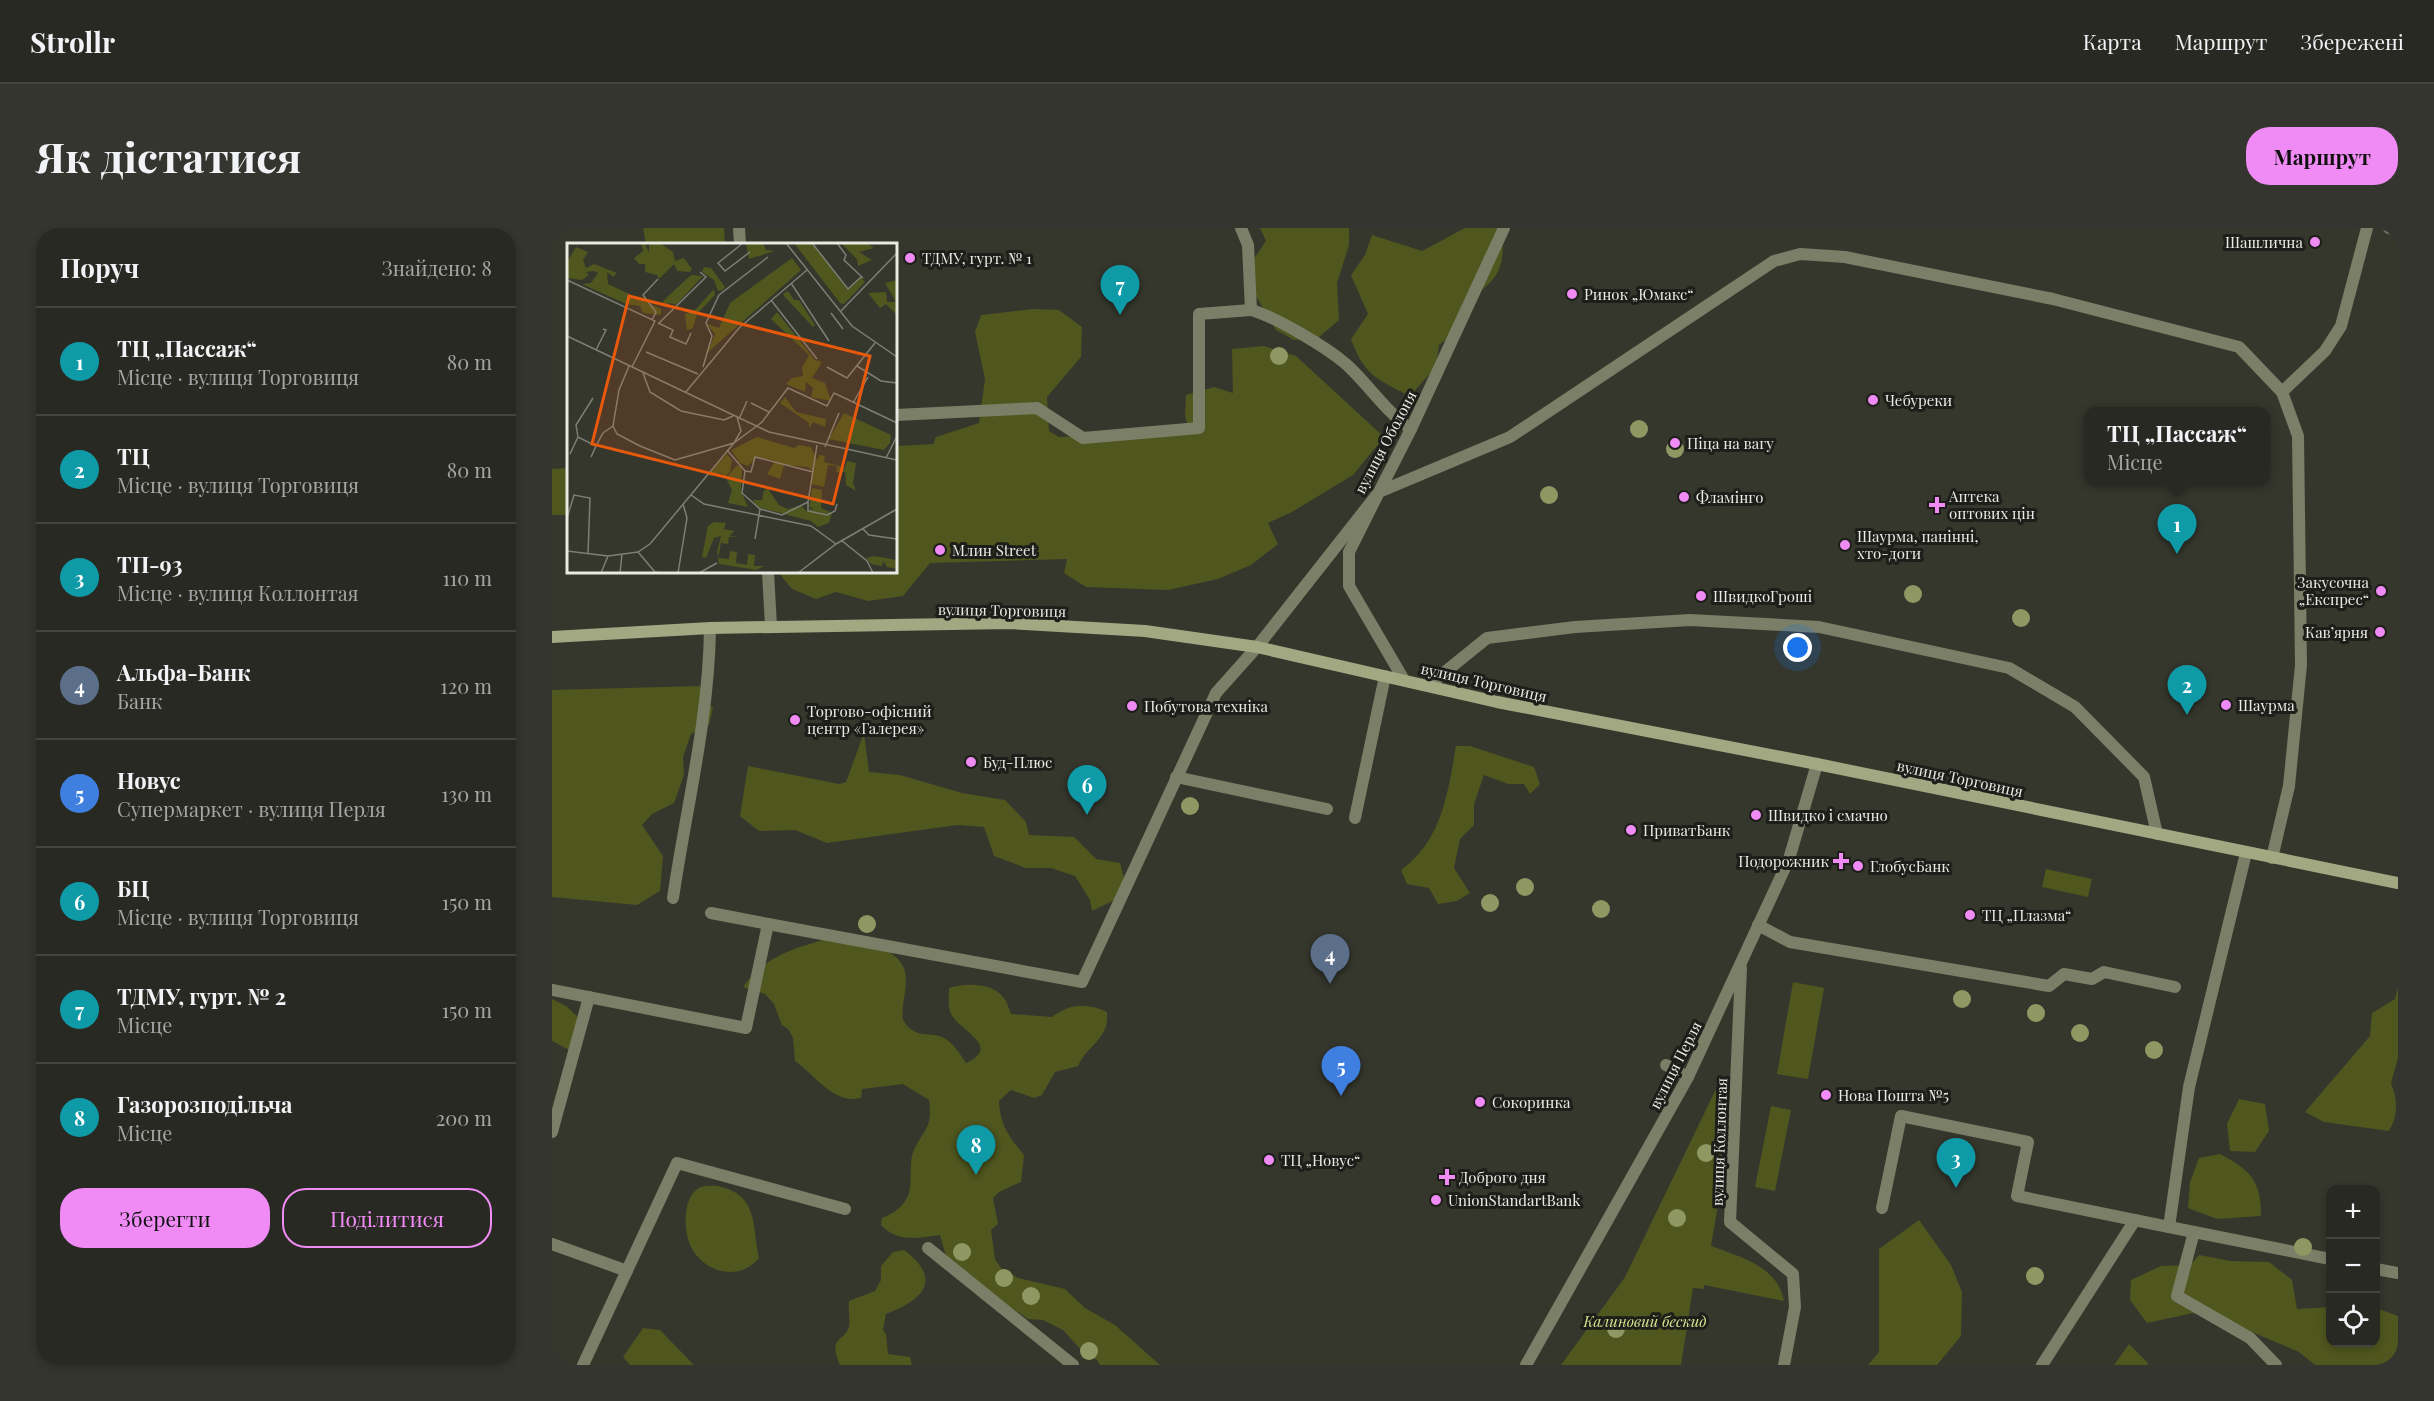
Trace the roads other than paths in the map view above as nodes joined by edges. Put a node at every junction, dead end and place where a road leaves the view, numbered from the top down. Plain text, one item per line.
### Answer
1 (739, 228) edge
2 (1241, 228) edge
3 (1503, 228) edge
4 (2367, 228) edge
5 (2389, 228) edge
6 (2398, 230) edge
7 (740, 243) edge
8 (1251, 310) junction
9 (2282, 392) junction
10 (897, 415) edge
11 (1411, 429) junction
12 (1379, 492) junction
13 (768, 573) edge
14 (771, 627) junction
15 (710, 628) junction
16 (552, 637) edge
17 (1257, 647) junction
18 (1385, 676) junction
19 (1404, 680) junction
20 (1429, 685) junction
21 (1817, 764) junction
22 (1176, 777) junction
23 (1328, 809) dead end
24 (1355, 819) dead end
25 (2157, 834) junction
26 (2246, 853) junction
27 (2272, 858) junction
28 (2398, 883) edge
29 (674, 898) dead end
30 (711, 913) dead end
31 (768, 924) junction
32 (1758, 925) junction
33 (1741, 962) junction
34 (2175, 987) dead end
35 (552, 990) edge
36 (589, 997) junction
37 (1666, 1065) dead end
38 (1688, 1077) junction
39 (552, 1132) edge
40 (1882, 1208) dead end
41 (845, 1209) dead end
42 (2135, 1220) junction
43 (2169, 1227) junction
44 (2194, 1232) junction
45 (552, 1244) edge
46 (928, 1248) dead end
47 (2326, 1258) edge
48 (2380, 1270) edge
49 (627, 1271) junction
50 (2398, 1273) edge
51 (583, 1365) edge
52 (1073, 1365) edge
53 (1526, 1365) edge
54 (1784, 1365) edge
55 (2042, 1365) edge
56 (2276, 1365) edge

1 - 7 street
2 - 8 street
3 - 11 street, вулиця Оболоня
4 - 9 street
5 - 6 street
8 - 10 street
8 - 11 street
9 - 12 street
9 - 27 street
11 - 12 street, вулиця Оболоня
12 - 17 street, вулиця Оболоня
12 - 19 street
13 - 14 street
14 - 15 main road, вулиця Торговиця
14 - 17 main road, вулиця Торговиця
15 - 16 main road, вулиця Торговиця
15 - 29 street
17 - 18 main road, вулиця Торговиця
17 - 22 street, вулиця Оболоня
18 - 19 main road, вулиця Торговиця
18 - 24 street
19 - 20 main road, вулиця Торговиця
20 - 21 main road, вулиця Торговиця
20 - 25 street
21 - 25 main road, вулиця Торговиця
21 - 32 street, вулиця Перля
22 - 23 street
22 - 31 street, вулиця Оболоня
25 - 26 main road, вулиця Торговиця
26 - 27 main road, вулиця Торговиця
26 - 43 street
27 - 28 main road, вулиця Торговиця
30 - 31 street
31 - 36 street
32 - 33 street, вулиця Перля
32 - 34 street
33 - 38 street, вулиця Перля
33 - 54 street, вулиця Коллонтая
35 - 36 street
36 - 39 street
37 - 38 street
38 - 53 street, вулиця Перля
40 - 42 street
41 - 49 street
42 - 43 street
42 - 55 street
43 - 44 street
44 - 47 street
44 - 56 street
45 - 49 street
46 - 52 street
48 - 50 street
49 - 51 street

